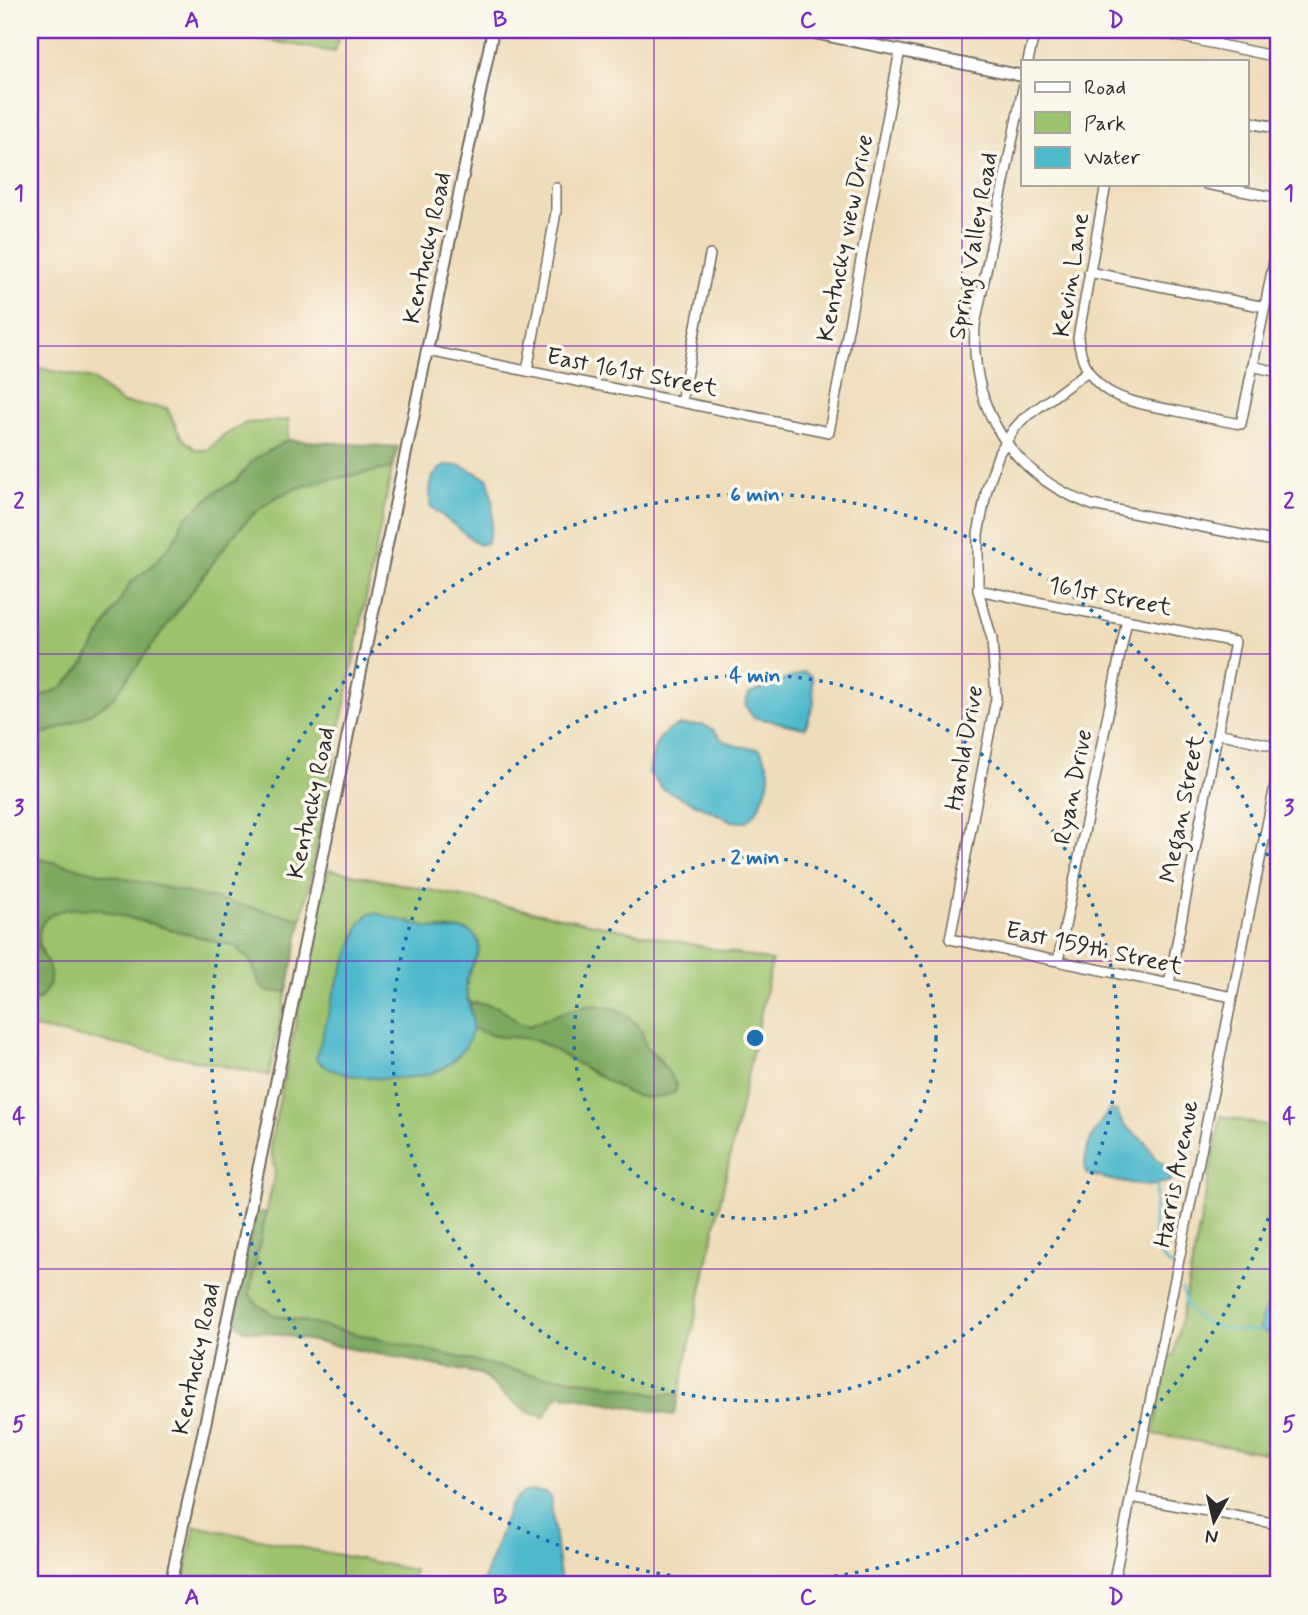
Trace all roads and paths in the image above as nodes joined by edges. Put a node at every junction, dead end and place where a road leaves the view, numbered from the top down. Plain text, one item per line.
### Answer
1 (493, 30) edge
2 (800, 30) edge
3 (1035, 30) edge
4 (1148, 30) edge
5 (1219, 30) edge
6 (1216, 44) junction
7 (900, 50) junction
8 (1278, 57) edge
9 (1028, 60) edge
10 (1021, 76) edge
11 (1021, 98) edge
12 (1248, 122) edge
13 (1278, 128) edge
14 (1011, 145) junction
15 (1021, 147) edge
16 (1106, 186) edge
17 (1216, 186) edge
18 (556, 188) dead end
19 (1278, 198) edge
20 (1278, 242) edge
21 (710, 256) dead end
22 (1089, 272) junction
23 (1265, 307) junction
24 (428, 351) junction
25 (1252, 366) junction
26 (527, 371) junction
27 (1088, 371) junction
28 (1278, 372) edge
29 (681, 402) junction
30 (828, 432) joint
31 (1005, 441) junction
32 (1278, 542) edge
33 (978, 590) junction
34 (1127, 620) junction
35 (1235, 642) joint
36 (1218, 733) junction
37 (1278, 747) edge
38 (1278, 771) edge
39 (1274, 812) edge
40 (950, 939) joint
41 (1058, 961) junction
42 (1169, 984) junction
43 (1232, 997) junction
44 (1131, 1496) junction
45 (1278, 1524) edge
46 (170, 1585) edge
47 (1113, 1585) edge

1 - 24 street, Kentucky Road
2 - 7 street
3 - 9 street
4 - 6 street
5 - 6 street
6 - 8 street
7 - 10 street
7 - 30 street, Kentucky view Drive
11 - 14 street, Spring Valley Road
12 - 13 street
14 - 15 street
14 - 31 street, Spring Valley Road
16 - 22 street, Kevin Lane
17 - 19 street
18 - 26 street
20 - 23 street
21 - 29 street
22 - 23 street
22 - 27 street, Kevin Lane
23 - 25 street
24 - 26 street, East 161st Street
24 - 46 street, Kentucky Road
25 - 27 street, Kevin Lane
25 - 28 street
26 - 29 street, East 161st Street
27 - 31 street, Kevin Lane
29 - 30 street, East 161st Street
31 - 32 street, Spring Valley Road
31 - 33 street, Harold Drive
33 - 34 street, 161st Street
33 - 40 street, Harold Drive
34 - 35 street, 161st Street
34 - 41 street, Ryan Drive
35 - 36 street, Megan Street
36 - 37 street
36 - 42 street, Megan Street
38 - 39 street, Harris Avenue
39 - 43 street, Harris Avenue
40 - 41 street, East 159th Street
41 - 42 street, East 159th Street
42 - 43 street, East 159th Street
43 - 44 street, Harris Avenue
44 - 45 street
44 - 47 street, Harris Avenue

